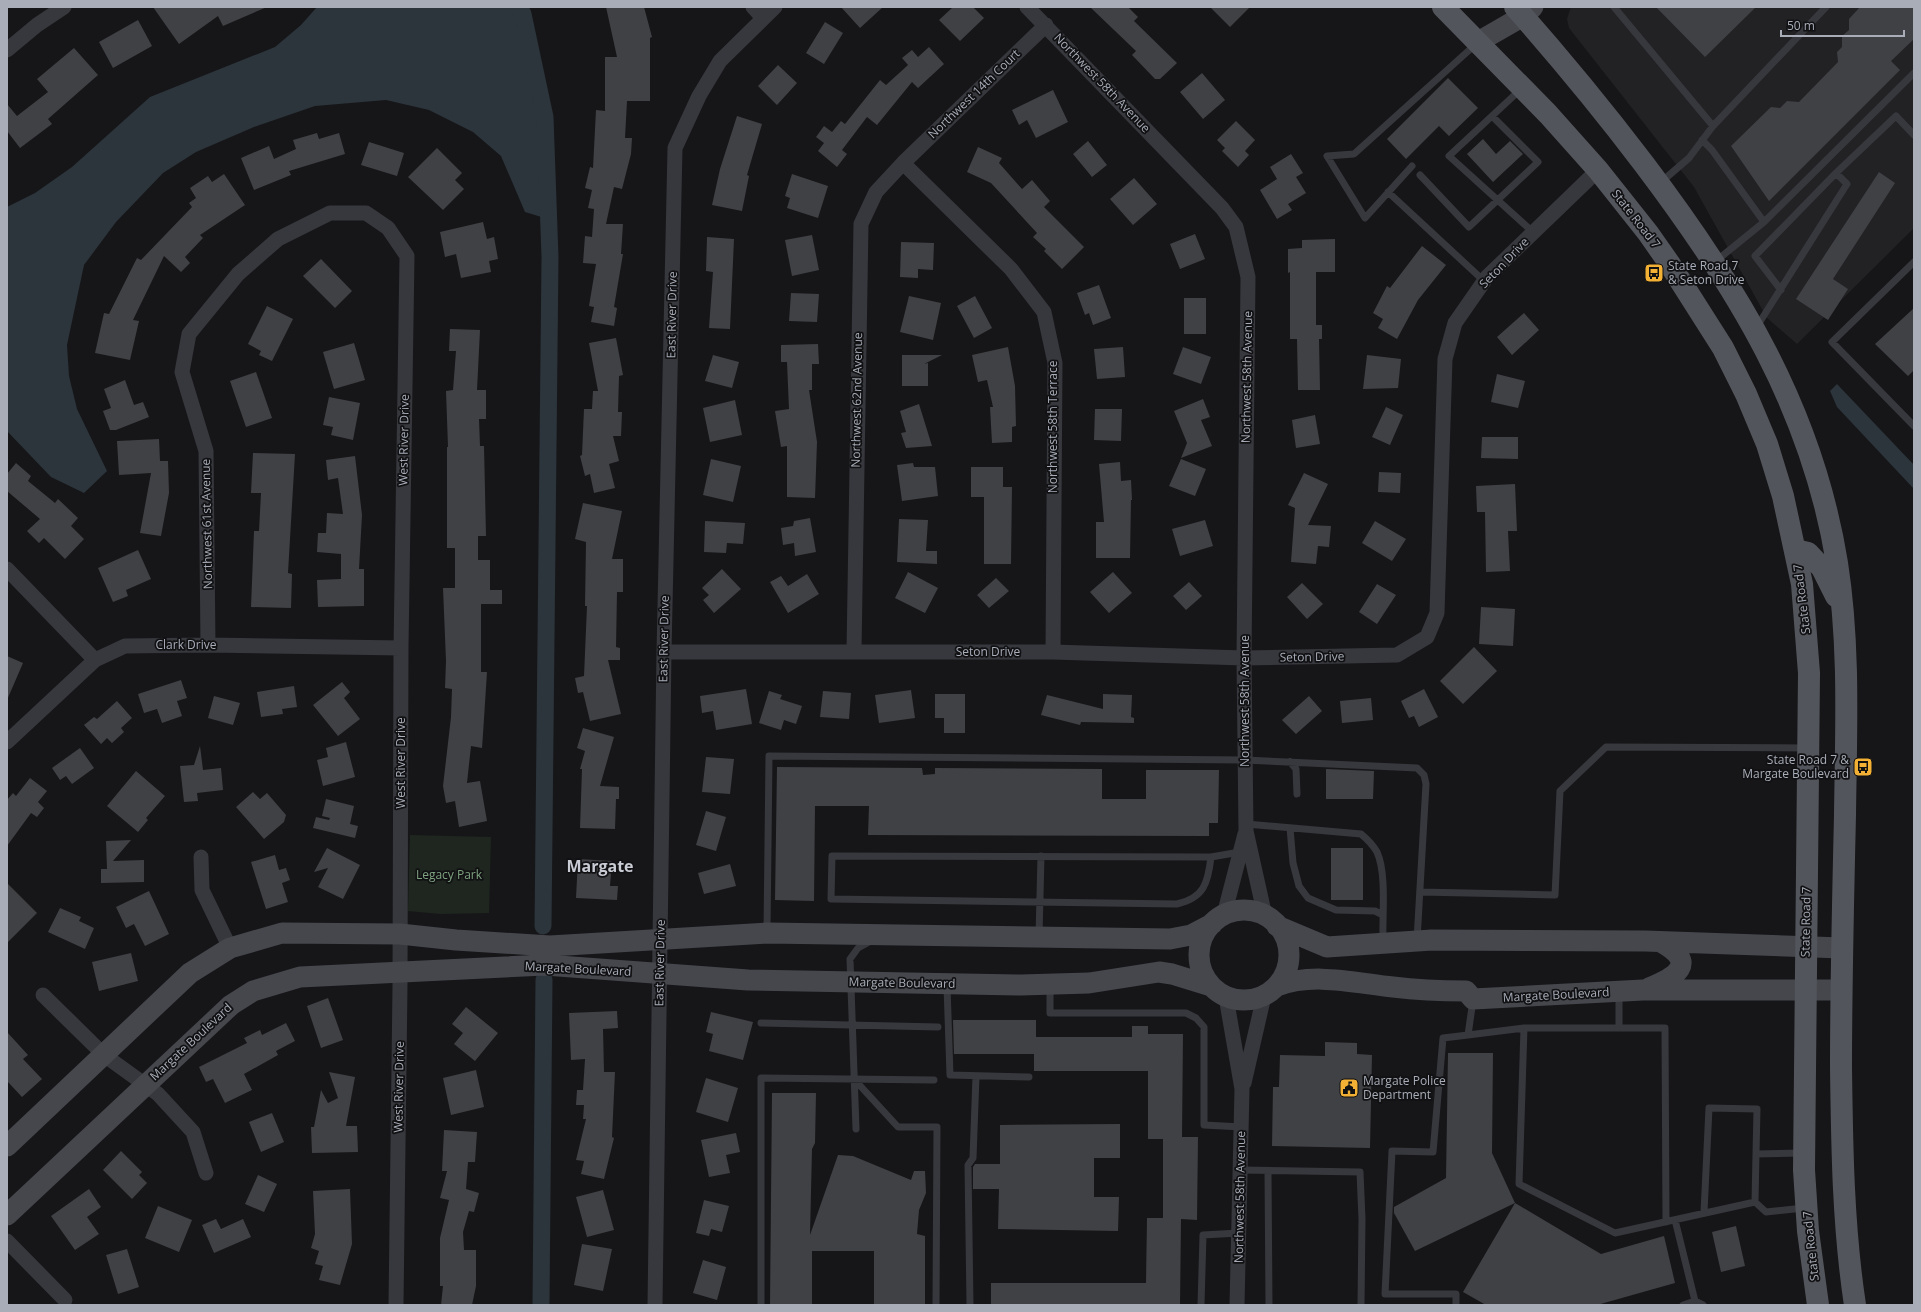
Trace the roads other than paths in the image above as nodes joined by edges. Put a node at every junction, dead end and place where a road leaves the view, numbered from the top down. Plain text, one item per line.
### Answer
1 (64, 7) edge
2 (752, 7) edge
3 (775, 7) edge
4 (1027, 7) edge
5 (1443, 7) edge
6 (1614, 7) edge
7 (1826, 7) edge
8 (1519, 9) edge
9 (763, 18) junction
10 (1046, 25) junction
11 (1478, 42) junction
12 (7, 50) edge
13 (1914, 73) edge
14 (1522, 88) junction
15 (1492, 116) junction
16 (1713, 126) junction
17 (1914, 135) edge
18 (1702, 140) junction
19 (903, 163) junction
20 (1412, 166) dead end
21 (1598, 170) junction
22 (1836, 173) junction
23 (1420, 175) dead end
24 (1659, 184) junction
25 (1388, 192) junction
26 (1499, 201) junction
27 (1764, 222) junction
28 (1533, 232) junction
29 (1714, 262) junction
30 (1914, 262) edge
31 (1484, 281) junction
32 (1781, 290) junction
33 (1755, 330) junction
34 (189, 334) joint
35 (1914, 426) edge
36 (1796, 550) junction
37 (7, 569) edge
38 (1842, 608) junction
39 (208, 645) junction
40 (401, 648) junction
41 (854, 651) junction
42 (664, 652) junction
43 (1053, 652) junction
44 (1244, 658) junction
45 (95, 660) junction
46 (7, 742) edge
47 (1809, 748) junction
48 (1245, 760) junction
49 (1290, 762) junction
50 (1297, 794) dead end
51 (1246, 828) junction
52 (1290, 828) junction
53 (1241, 852) junction
54 (1041, 856) junction
55 (201, 857) dead end
56 (1211, 857) junction
57 (1420, 892) junction
58 (1039, 901) junction
59 (1382, 915) junction
60 (1218, 920) junction
61 (1271, 921) junction
62 (767, 933) junction
63 (400, 934) junction
64 (886, 934) junction
65 (1039, 936) junction
66 (660, 939) junction
67 (1417, 940) junction
68 (1661, 942) junction
69 (1383, 943) junction
70 (230, 948) junction
71 (1805, 948) junction
72 (1842, 948) junction
73 (400, 972) junction
74 (659, 974) junction
75 (851, 983) junction
76 (947, 984) junction
77 (1050, 985) junction
78 (1643, 990) junction
79 (1841, 990) junction
80 (1270, 991) junction
81 (1619, 991) junction
82 (1805, 991) junction
83 (1219, 992) junction
84 (43, 995) dead end
85 (1473, 999) junction
86 (761, 1023) dead end
87 (853, 1025) junction
88 (938, 1027) dead end
89 (1524, 1028) junction
90 (1618, 1028) junction
91 (1468, 1035) junction
92 (104, 1054) junction
93 (976, 1076) junction
94 (1029, 1077) dead end
95 (853, 1078) junction
96 (934, 1080) dead end
97 (145, 1085) junction
98 (1242, 1089) junction
99 (1242, 1127) junction
100 (856, 1129) dead end
101 (7, 1146) edge
102 (1805, 1153) junction
103 (1756, 1154) junction
104 (1240, 1170) junction
105 (1268, 1172) junction
106 (206, 1173) dead end
107 (1755, 1202) junction
108 (1807, 1208) junction
109 (1704, 1212) junction
110 (7, 1215) edge
111 (1675, 1220) junction
112 (1666, 1222) junction
113 (1239, 1234) junction
114 (7, 1241) edge
115 (64, 1300) dead end
116 (1696, 1301) junction
117 (396, 1305) edge
118 (655, 1305) edge
119 (761, 1305) edge
120 (936, 1305) edge
121 (970, 1305) edge
122 (1201, 1305) edge
123 (1238, 1305) edge
124 (1269, 1305) edge
125 (1361, 1305) edge
126 (1456, 1305) edge
127 (1683, 1305) edge
128 (1702, 1305) edge
129 (1818, 1305) edge
130 (1855, 1305) edge

1 - 12 street
2 - 9 street
3 - 9 street, East River Drive
4 - 10 street, Northwest 58th Avenue
5 - 11 main road, State Road 7
6 - 16 lane
7 - 16 lane
8 - 11 street
8 - 24 main road
9 - 42 street, East River Drive
10 - 19 street, Northwest 14th Court
10 - 44 street, Northwest 58th Avenue
11 - 14 main road, State Road 7
11 - 25 lane
13 - 27 lane
14 - 15 lane
14 - 21 main road, State Road 7
15 - 26 lane
15 - 26 lane
16 - 18 lane
17 - 22 lane
18 - 24 lane
18 - 27 lane
19 - 41 street, Northwest 62nd Avenue
19 - 43 street, Northwest 58th Terrace
20 - 25 lane
21 - 28 street, Seton Drive
21 - 36 main road, State Road 7
22 - 32 lane
22 - 32 lane
23 - 26 lane
24 - 29 main road
25 - 31 lane
26 - 28 lane
27 - 29 lane
28 - 31 street, Seton Drive
29 - 33 main road
30 - 35 lane
31 - 44 street, Seton Drive
32 - 33 lane
33 - 38 main road
34 - 39 street, Northwest 61st Avenue
34 - 40 street, West River Drive
36 - 38 main road
36 - 47 main road, State Road 7
37 - 45 street
38 - 72 main road
39 - 40 street, Clark Drive
39 - 45 street, Clark Drive
40 - 63 street, West River Drive
41 - 42 street, Seton Drive
41 - 43 street, Seton Drive
42 - 66 street, East River Drive
43 - 44 street, Seton Drive
44 - 48 street, Northwest 58th Avenue
45 - 46 street, Clark Drive
47 - 57 lane
47 - 71 main road, State Road 7
48 - 49 lane
48 - 51 street, Northwest 58th Avenue
48 - 62 lane
49 - 50 lane
49 - 57 lane
51 - 52 lane
51 - 53 street, Northwest 58th Avenue
51 - 61 street, Northwest 58th Avenue
52 - 59 lane
52 - 59 lane
53 - 56 lane
53 - 60 street, Northwest 58th Avenue
54 - 56 lane
54 - 58 lane
54 - 58 lane
55 - 70 street
56 - 58 lane
57 - 67 lane
58 - 65 lane
59 - 69 lane
60 - 61 street
60 - 65 street, Margate Boulevard
60 - 83 street
61 - 69 street
61 - 80 street
62 - 64 street, Margate Boulevard
62 - 66 street, Margate Boulevard
63 - 66 street, Margate Boulevard
63 - 70 street, Margate Boulevard
63 - 73 street, West River Drive
64 - 65 street, Margate Boulevard
64 - 75 lane
66 - 74 street, East River Drive
67 - 68 street
67 - 69 street
68 - 71 street
68 - 78 street
70 - 92 street, Margate Boulevard
71 - 72 street
71 - 82 main road, State Road 7
72 - 79 main road
73 - 74 street, Margate Boulevard
73 - 97 street, Margate Boulevard
73 - 117 street, West River Drive
74 - 75 street, Margate Boulevard
74 - 118 street, East River Drive
75 - 76 street, Margate Boulevard
75 - 87 lane
76 - 77 street, Margate Boulevard
76 - 93 lane
77 - 83 street, Margate Boulevard
77 - 99 lane
78 - 81 street, Margate Boulevard
78 - 82 street, Margate Boulevard
79 - 82 street, Margate Boulevard
79 - 130 main road
80 - 83 street
80 - 85 street, Margate Boulevard
80 - 98 street, Northwest 58th Avenue
81 - 85 street, Margate Boulevard
81 - 90 lane
82 - 102 main road, State Road 7
83 - 98 street, Northwest 58th Avenue
84 - 92 street
85 - 91 lane
86 - 87 lane
87 - 88 lane
87 - 95 lane
89 - 90 lane
89 - 91 lane
89 - 112 lane
90 - 112 lane
91 - 126 lane
92 - 97 street
92 - 101 street, Margate Boulevard
93 - 94 lane
93 - 121 lane
95 - 96 lane
95 - 100 lane
95 - 119 lane
95 - 120 lane
97 - 106 street
97 - 110 street, Margate Boulevard
98 - 99 street, Northwest 58th Avenue
99 - 104 street, Northwest 58th Avenue
102 - 103 lane
102 - 108 main road, State Road 7
103 - 107 lane
103 - 109 lane
104 - 105 lane
104 - 113 street, Northwest 58th Avenue
105 - 124 lane
105 - 125 lane
107 - 108 lane
107 - 109 lane
108 - 129 main road, State Road 7
109 - 111 lane
111 - 112 lane
111 - 116 lane
113 - 122 lane
113 - 123 street, Northwest 58th Avenue
114 - 115 street
116 - 127 lane
116 - 128 lane

